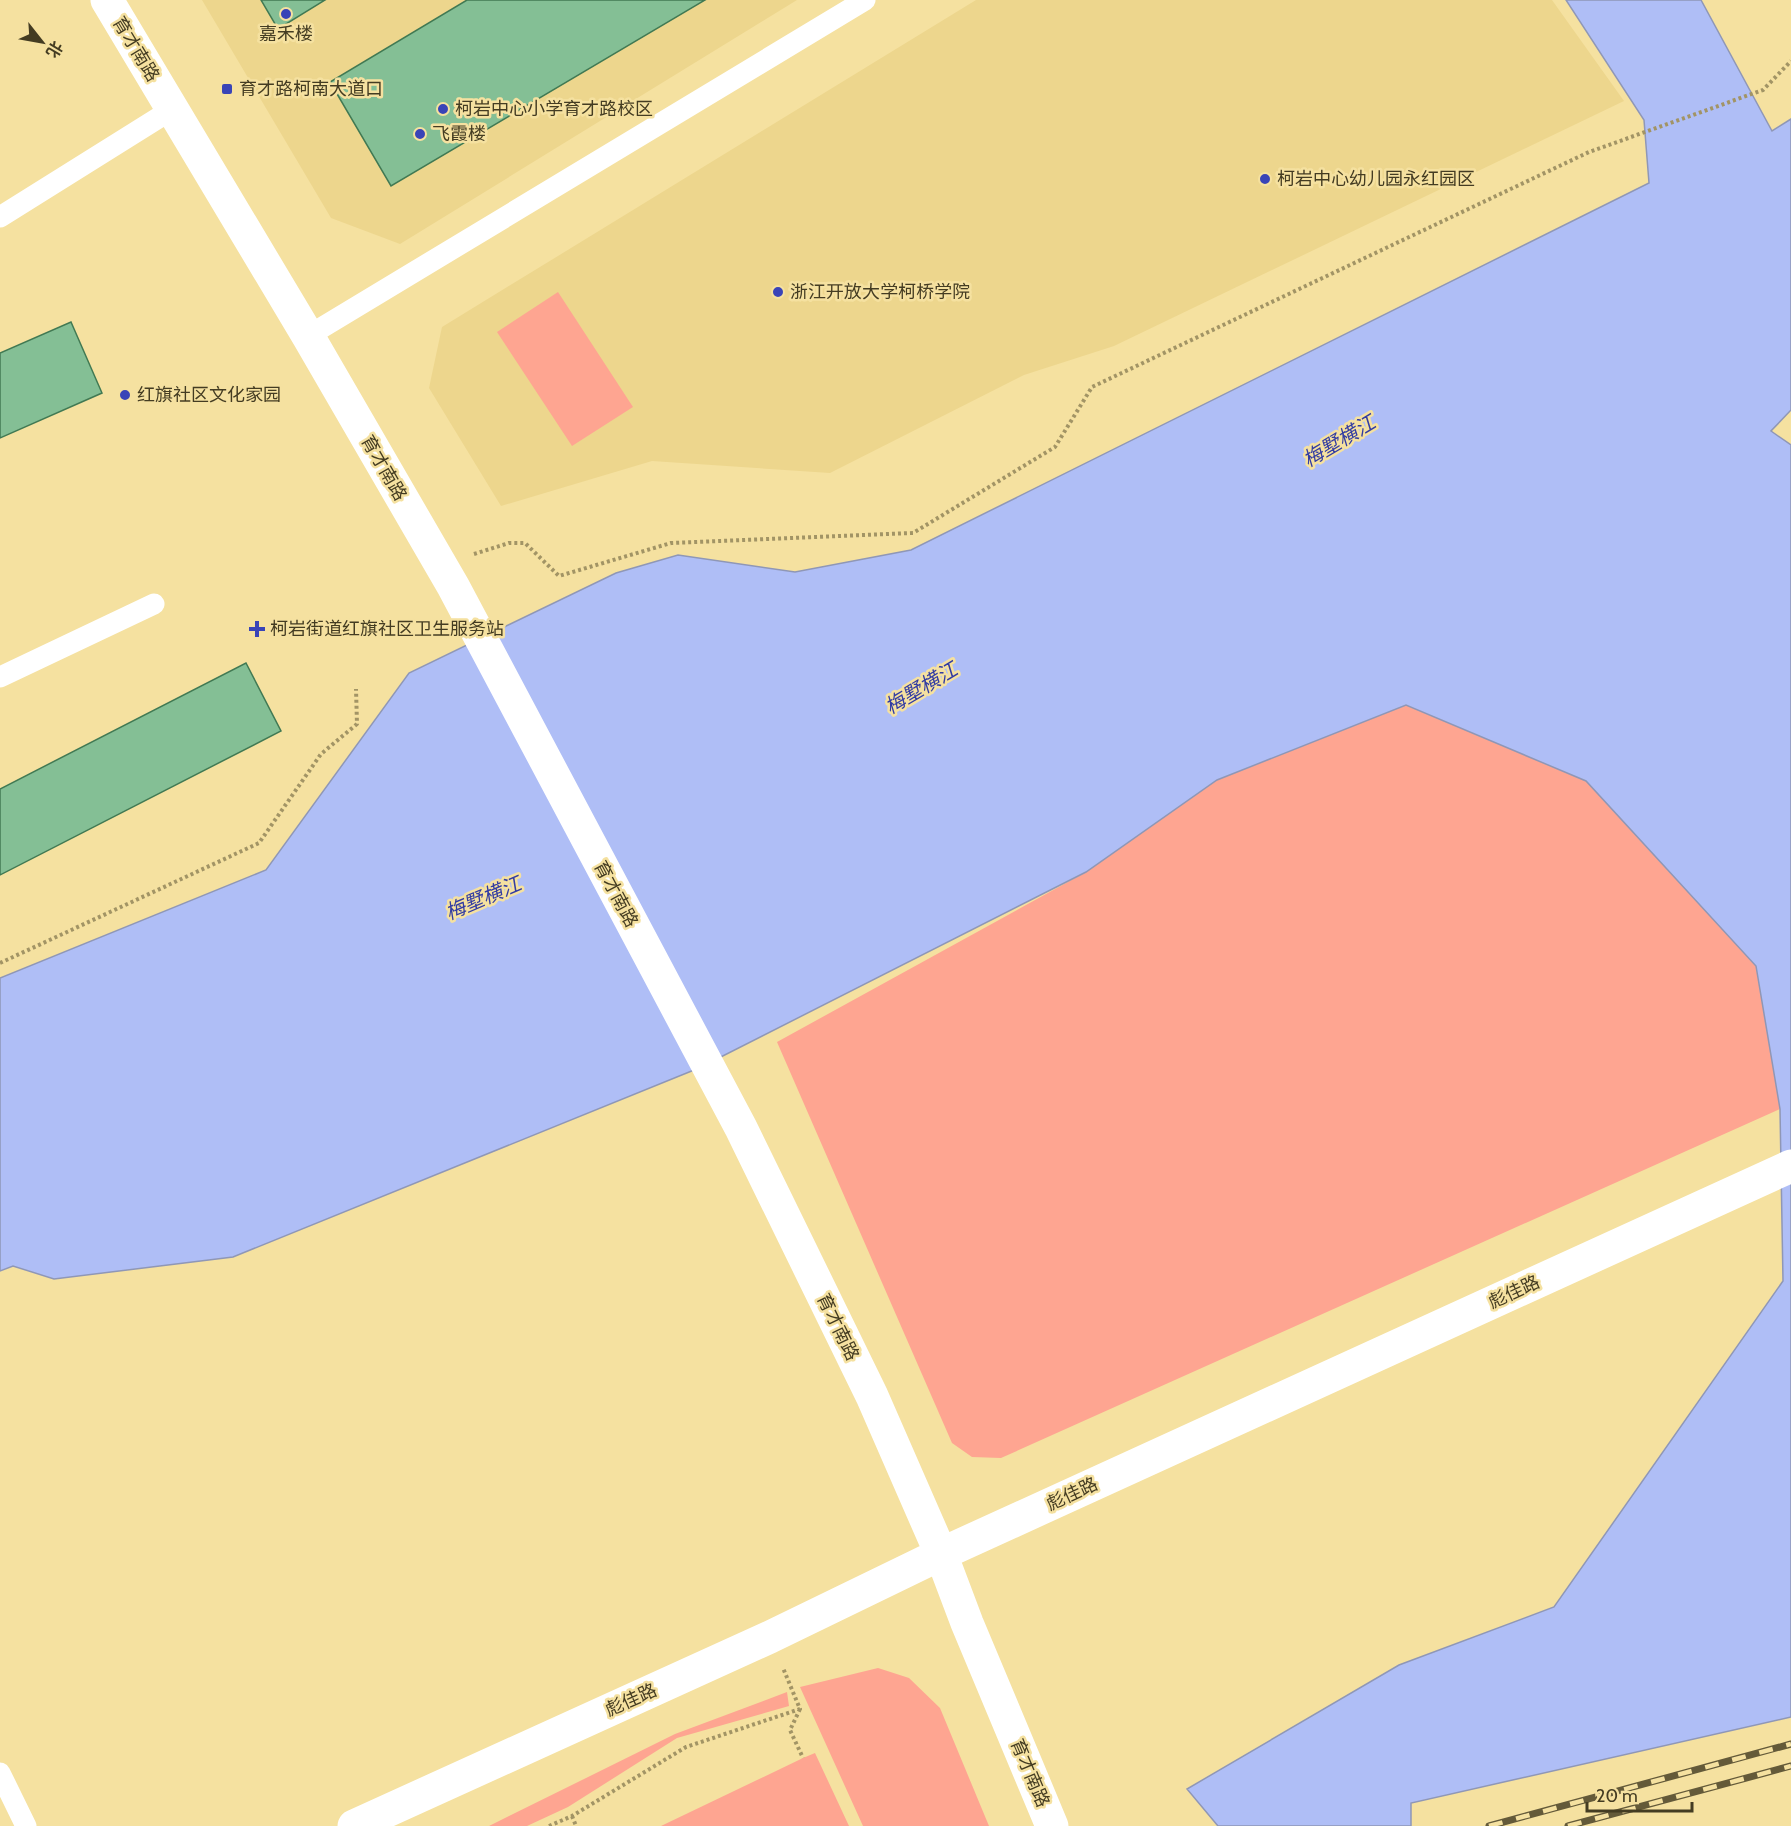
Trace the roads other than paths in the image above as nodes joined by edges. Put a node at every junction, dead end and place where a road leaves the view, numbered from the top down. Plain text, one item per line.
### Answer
1 (107, 0) edge
2 (865, 0) edge
3 (171, 110) junction
4 (0, 218) edge
5 (308, 336) junction
6 (154, 604) dead end
7 (0, 677) edge
8 (1791, 1166) edge
9 (941, 1554) junction
10 (0, 1773) edge
11 (26, 1826) edge
12 (354, 1826) edge
13 (1052, 1826) edge

1 - 3 street, 育才南路
2 - 5 lane
3 - 4 lane
3 - 5 street, 育才南路
5 - 9 street, 育才南路
6 - 7 lane
8 - 9 street, 彪佳路
9 - 12 street, 彪佳路
9 - 13 street, 育才南路
10 - 11 lane

